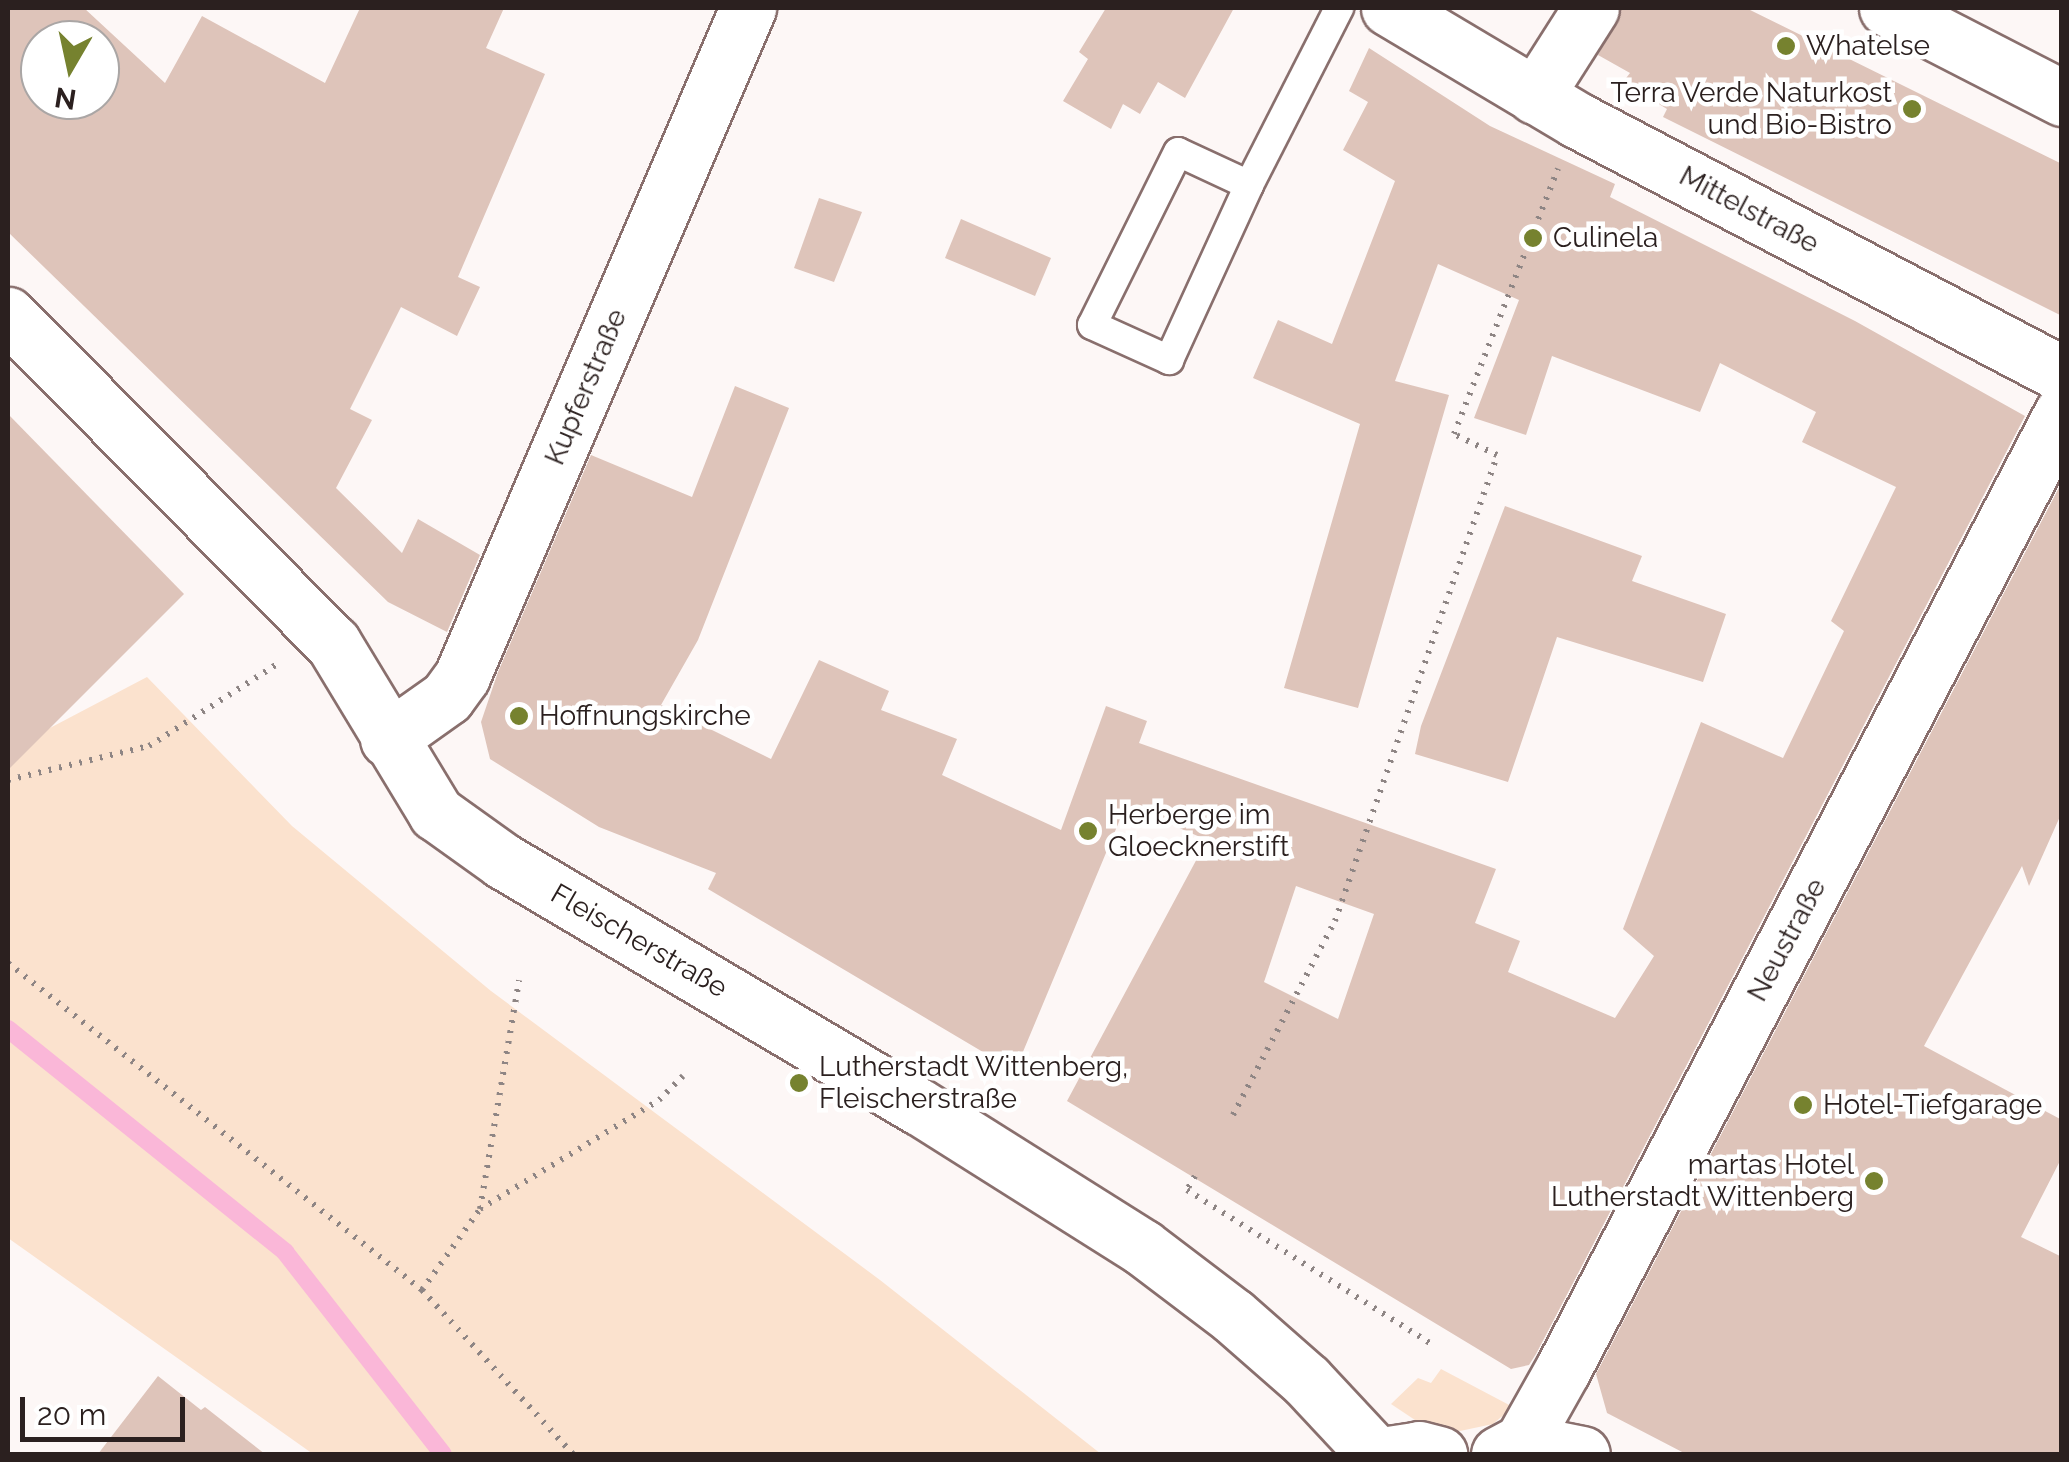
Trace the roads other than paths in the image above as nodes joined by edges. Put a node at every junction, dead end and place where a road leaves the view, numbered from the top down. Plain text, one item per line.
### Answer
1 (748, 8) edge
2 (1339, 8) edge
3 (1389, 8) edge
4 (1591, 8) edge
5 (1887, 8) edge
6 (2062, 98) edge
7 (1556, 108) junction
8 (1249, 185) junction
9 (8, 315) edge
10 (2062, 374) edge
11 (2062, 413) edge
12 (388, 738) junction
13 (1510, 1448) edge
14 (1374, 1454) edge
15 (1389, 1454) edge
16 (1439, 1454) edge
17 (1582, 1454) edge

1 - 12 street, Kupferstraße
2 - 8 lane
3 - 7 street, Mittelstraße
4 - 7 street
5 - 6 street
7 - 10 street, Mittelstraße
8 - 8 lane
9 - 12 street, Fleischerstraße
11 - 13 street, Neustraße
12 - 14 street, Fleischerstraße
13 - 17 street
15 - 16 street

